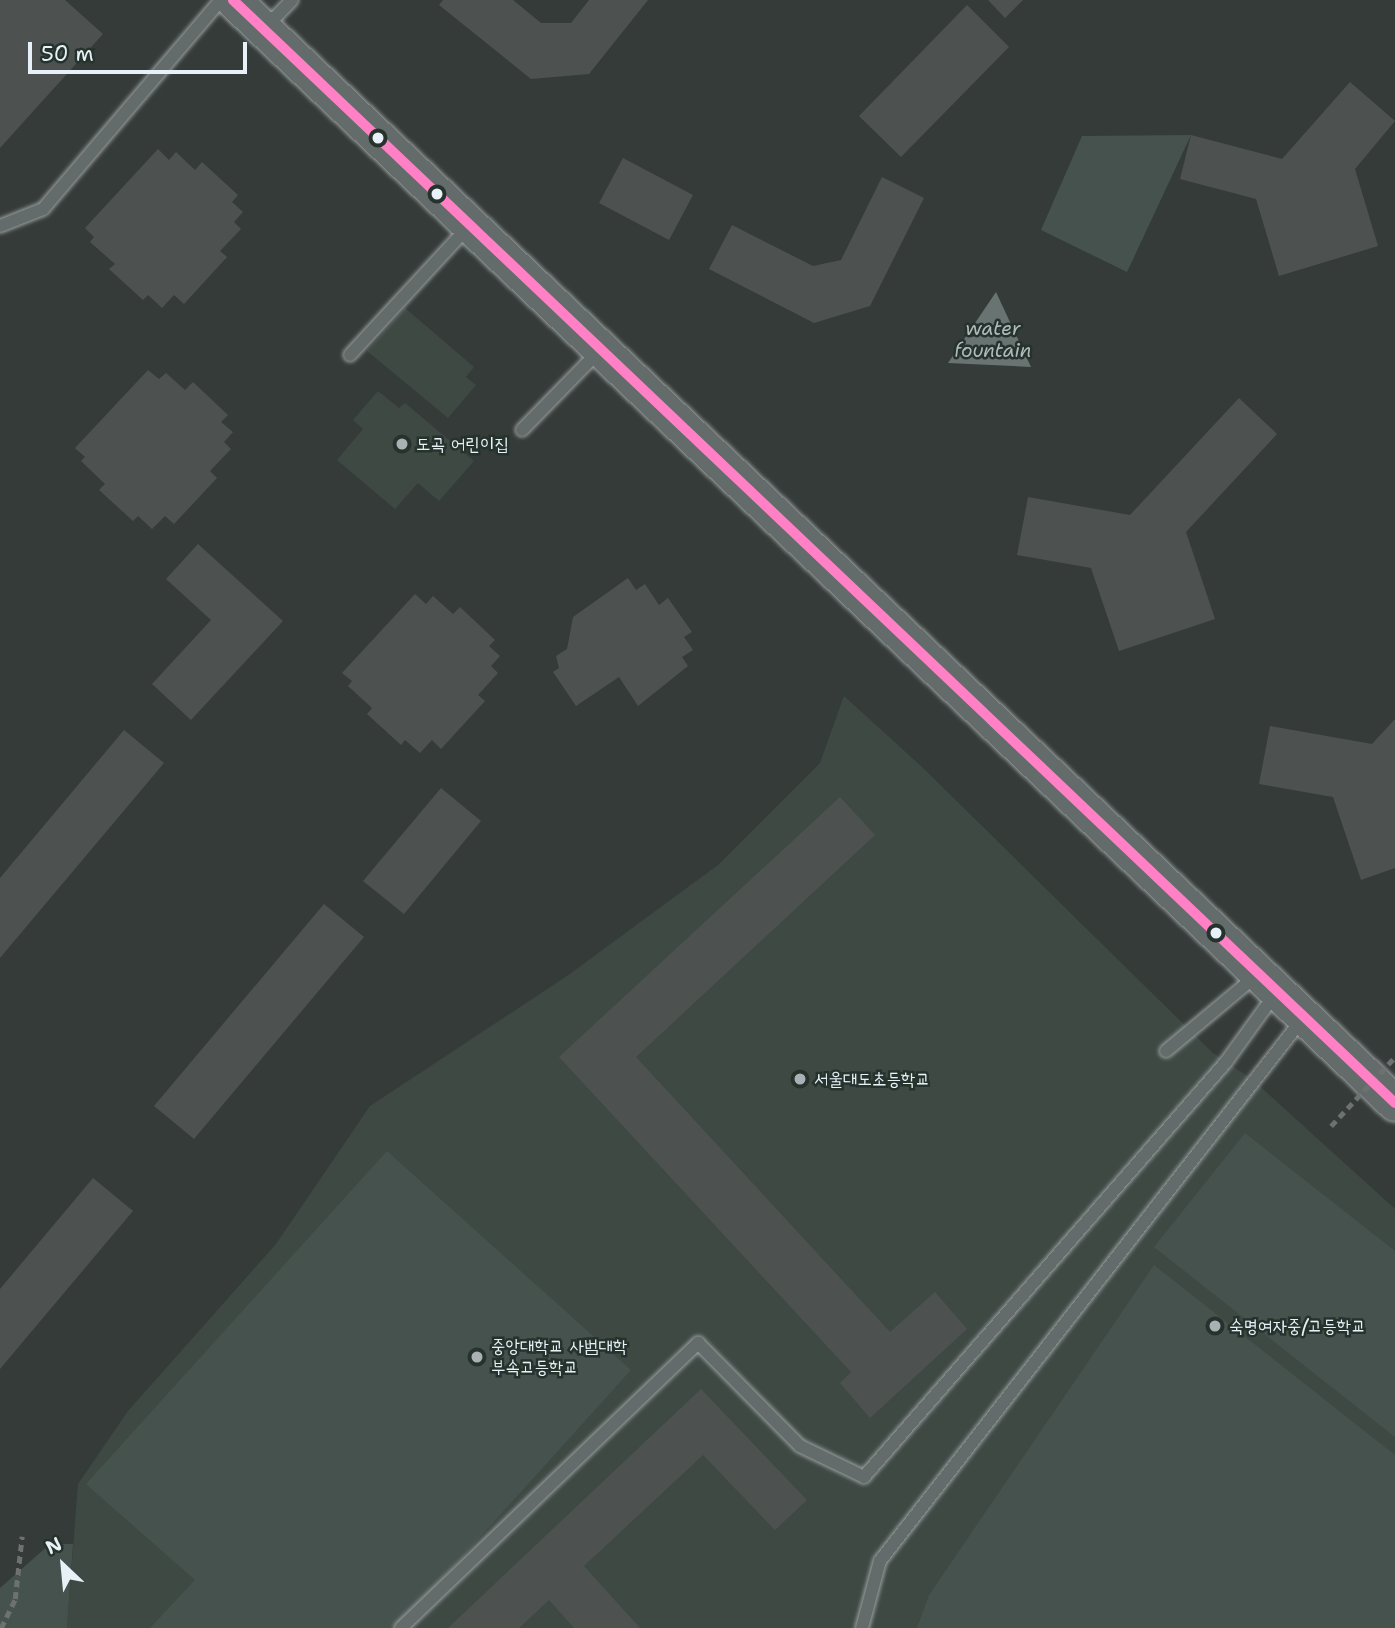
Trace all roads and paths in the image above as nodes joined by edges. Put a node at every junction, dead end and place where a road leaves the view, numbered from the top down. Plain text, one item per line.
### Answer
1 (221, 0) edge
2 (233, 0) edge
3 (292, 0) edge
4 (264, 29) junction
5 (0, 226) edge
6 (469, 226) junction
7 (601, 350) junction
8 (350, 355) dead end
9 (522, 430) dead end
10 (1267, 984) junction
11 (1304, 1017) junction
12 (1166, 1051) dead end
13 (1395, 1057) edge
14 (1395, 1103) edge
15 (1331, 1126) dead end
16 (22, 1536) dead end
17 (1, 1628) edge
18 (401, 1628) edge
19 (862, 1628) edge

1 - 5 lane
2 - 4 main road
3 - 4 lane
4 - 6 main road
6 - 7 main road
6 - 8 lane
7 - 9 lane
7 - 10 main road
10 - 11 main road
10 - 12 lane
10 - 18 lane
11 - 14 main road
11 - 19 lane
13 - 15 path, bridge
16 - 17 path

